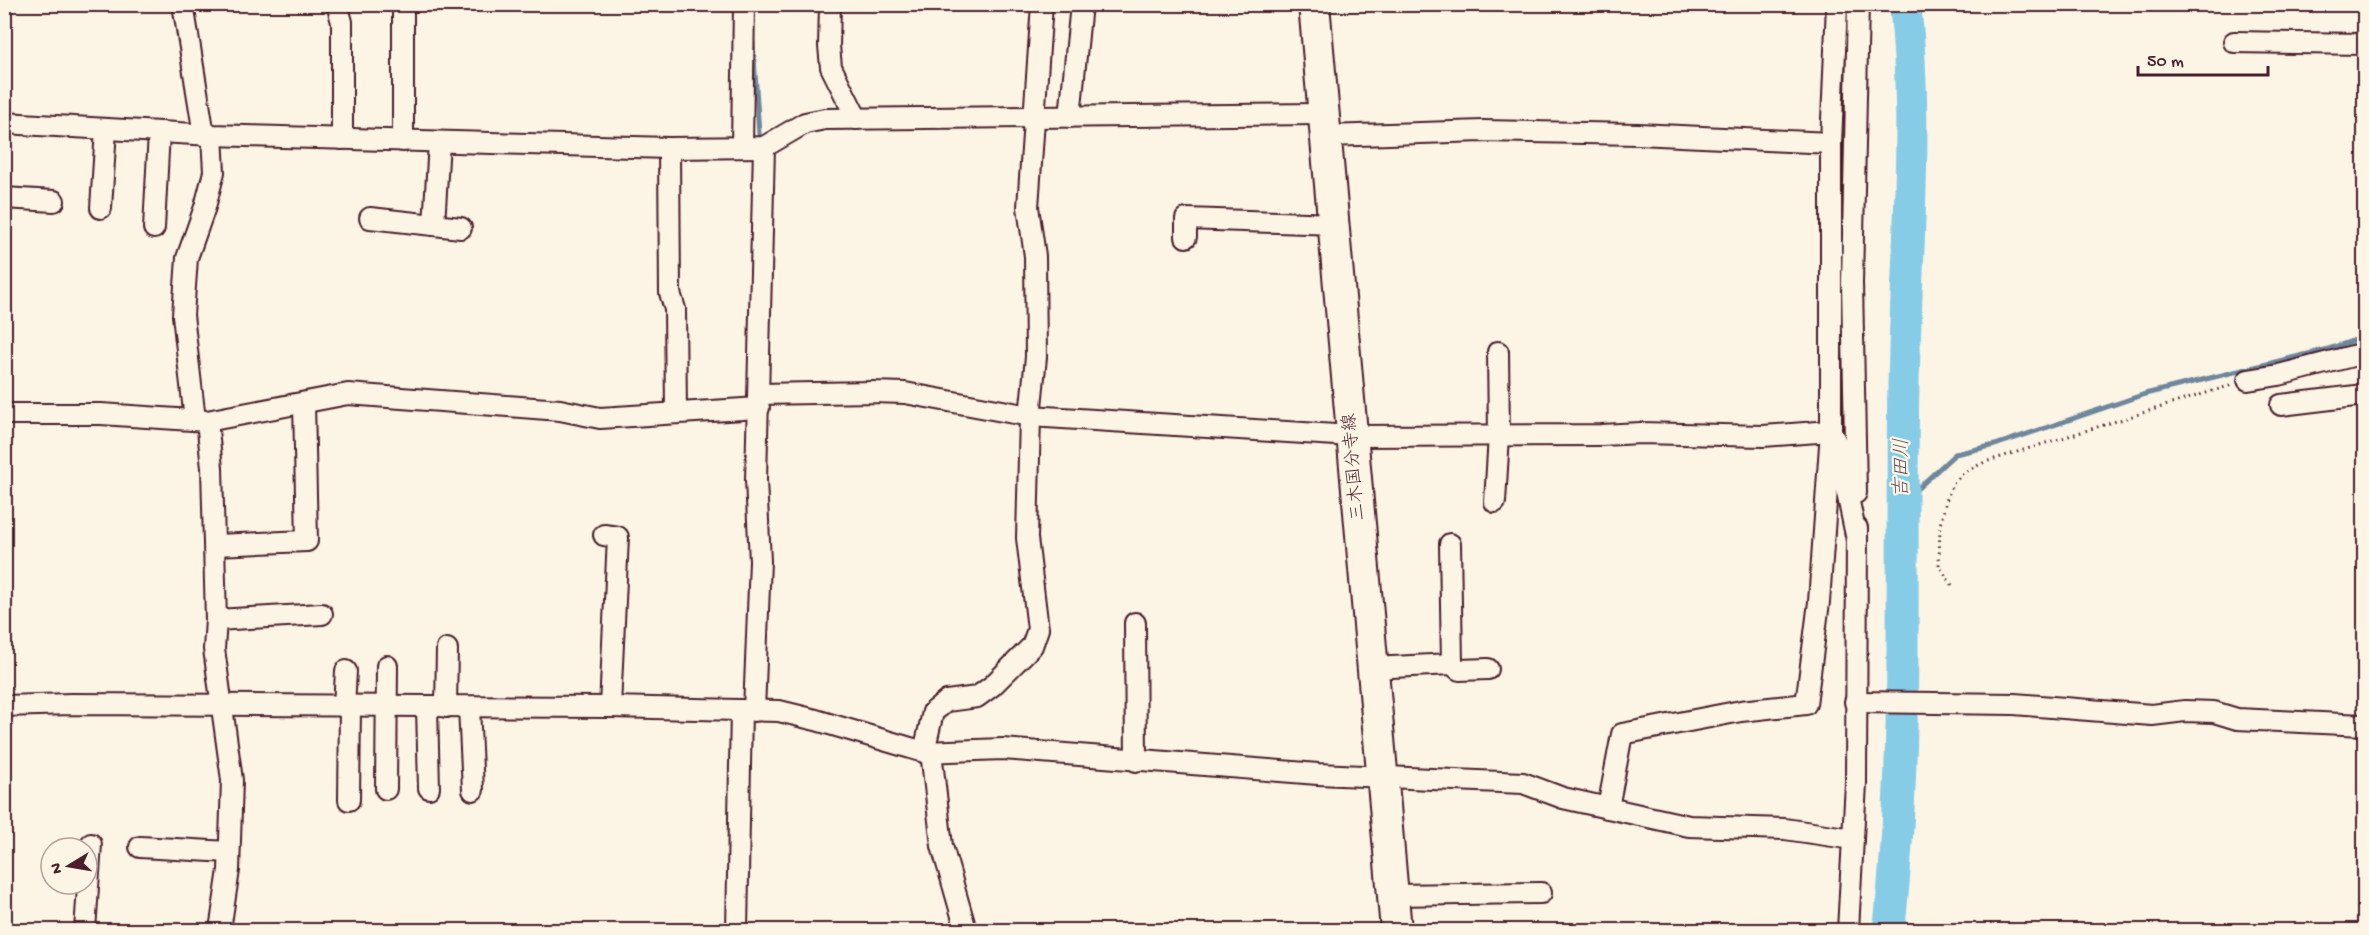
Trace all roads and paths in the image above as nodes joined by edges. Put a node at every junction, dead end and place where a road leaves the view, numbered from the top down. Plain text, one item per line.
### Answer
1 (183, 4) edge
2 (337, 4) edge
3 (403, 4) edge
4 (744, 4) edge
5 (1042, 4) edge
6 (1081, 4) edge
7 (1314, 4) edge
8 (1837, 4) edge
9 (1858, 4) edge
10 (830, 5) edge
11 (2234, 42) dead end
12 (2364, 44) edge
13 (1036, 117) junction
14 (1070, 117) junction
15 (857, 118) junction
16 (4, 123) edge
17 (1326, 125) junction
18 (106, 129) junction
19 (159, 132) junction
20 (208, 135) junction
21 (342, 139) junction
22 (403, 141) junction
23 (439, 142) junction
24 (1831, 143) junction
25 (742, 147) junction
26 (764, 147) junction
27 (669, 148) junction
28 (4, 198) edge
29 (54, 201) dead end
30 (101, 208) dead end
31 (370, 218) dead end
32 (1335, 224) junction
33 (434, 225) junction
34 (154, 228) dead end
35 (462, 228) dead end
36 (1186, 237) dead end
37 (1498, 352) dead end
38 (2364, 353) edge
39 (2279, 375) junction
40 (2248, 380) joint
41 (2364, 395) edge
42 (304, 403) junction
43 (755, 404) junction
44 (676, 412) junction
45 (4, 414) edge
46 (1030, 416) junction
47 (201, 421) junction
48 (1831, 431) junction
49 (1499, 435) junction
50 (1352, 436) junction
51 (1495, 502) dead end
52 (603, 536) dead end
53 (1857, 540) junction
54 (1450, 544) dead end
55 (215, 545) junction
56 (1952, 585) dead end
57 (322, 614) dead end
58 (216, 620) junction
59 (1136, 623) dead end
60 (447, 649) dead end
61 (1452, 664) junction
62 (387, 666) dead end
63 (1372, 668) junction
64 (1488, 669) dead end
65 (346, 671) dead end
66 (1863, 702) junction
67 (4, 706) edge
68 (222, 706) junction
69 (347, 707) junction
70 (387, 707) junction
71 (437, 707) junction
72 (469, 707) junction
73 (610, 707) junction
74 (748, 710) junction
75 (2364, 724) edge
76 (928, 752) junction
77 (1136, 761) junction
78 (1383, 777) junction
79 (429, 788) dead end
80 (386, 789) dead end
81 (473, 790) dead end
82 (349, 800) dead end
83 (1608, 808) junction
84 (1853, 839) junction
85 (140, 847) dead end
86 (230, 852) junction
87 (1540, 893) dead end
88 (1393, 895) junction
89 (87, 896) edge
90 (85, 930) edge
91 (220, 930) edge
92 (737, 930) edge
93 (966, 930) edge
94 (1396, 930) edge
95 (1848, 930) edge

1 - 20 street
2 - 21 street
3 - 22 street
4 - 25 street
5 - 13 street
6 - 14 street
7 - 17 main road, 三木国分寺線
8 - 24 street
9 - 53 street
10 - 15 street
11 - 12 street
13 - 14 street
13 - 15 street
13 - 46 street
14 - 17 street
15 - 26 street
16 - 18 street
17 - 24 street
17 - 32 main road, 三木国分寺線
18 - 19 street
18 - 30 street
19 - 20 street
19 - 34 street
20 - 21 street
20 - 47 street
21 - 22 street
22 - 23 street
23 - 27 street
23 - 33 street
24 - 48 street
25 - 26 street
25 - 27 street
26 - 43 street
27 - 44 street
28 - 29 street
31 - 33 street
32 - 36 street
32 - 50 main road, 三木国分寺線
33 - 35 street
37 - 49 street
38 - 39 street
39 - 40 street
39 - 41 street
40 - 56 path
42 - 44 street
42 - 47 street
42 - 55 street
43 - 44 street
43 - 46 street
43 - 74 street
45 - 47 street
46 - 50 street
46 - 76 street
47 - 55 street
48 - 49 street
48 - 53 street
48 - 83 street
49 - 50 street
49 - 51 street
50 - 63 main road, 三木国分寺線
52 - 73 street
53 - 66 street
54 - 61 street
55 - 58 street
57 - 58 street
58 - 68 street
59 - 77 street
60 - 71 street
61 - 63 street
61 - 64 street
62 - 70 street
63 - 78 main road, 三木国分寺線
65 - 69 street
66 - 75 street
66 - 84 street
67 - 68 street
68 - 69 street
68 - 86 street
69 - 70 street
69 - 82 street
70 - 71 street
70 - 80 street
71 - 72 street
71 - 79 street
72 - 73 street
72 - 81 street
73 - 74 street
74 - 76 street
74 - 92 street
76 - 77 street
76 - 93 street
77 - 78 street
78 - 83 street
78 - 88 main road, 三木国分寺線
83 - 84 street
84 - 95 street
85 - 86 street
86 - 91 street
87 - 88 street
88 - 94 main road, 三木国分寺線
89 - 90 street

